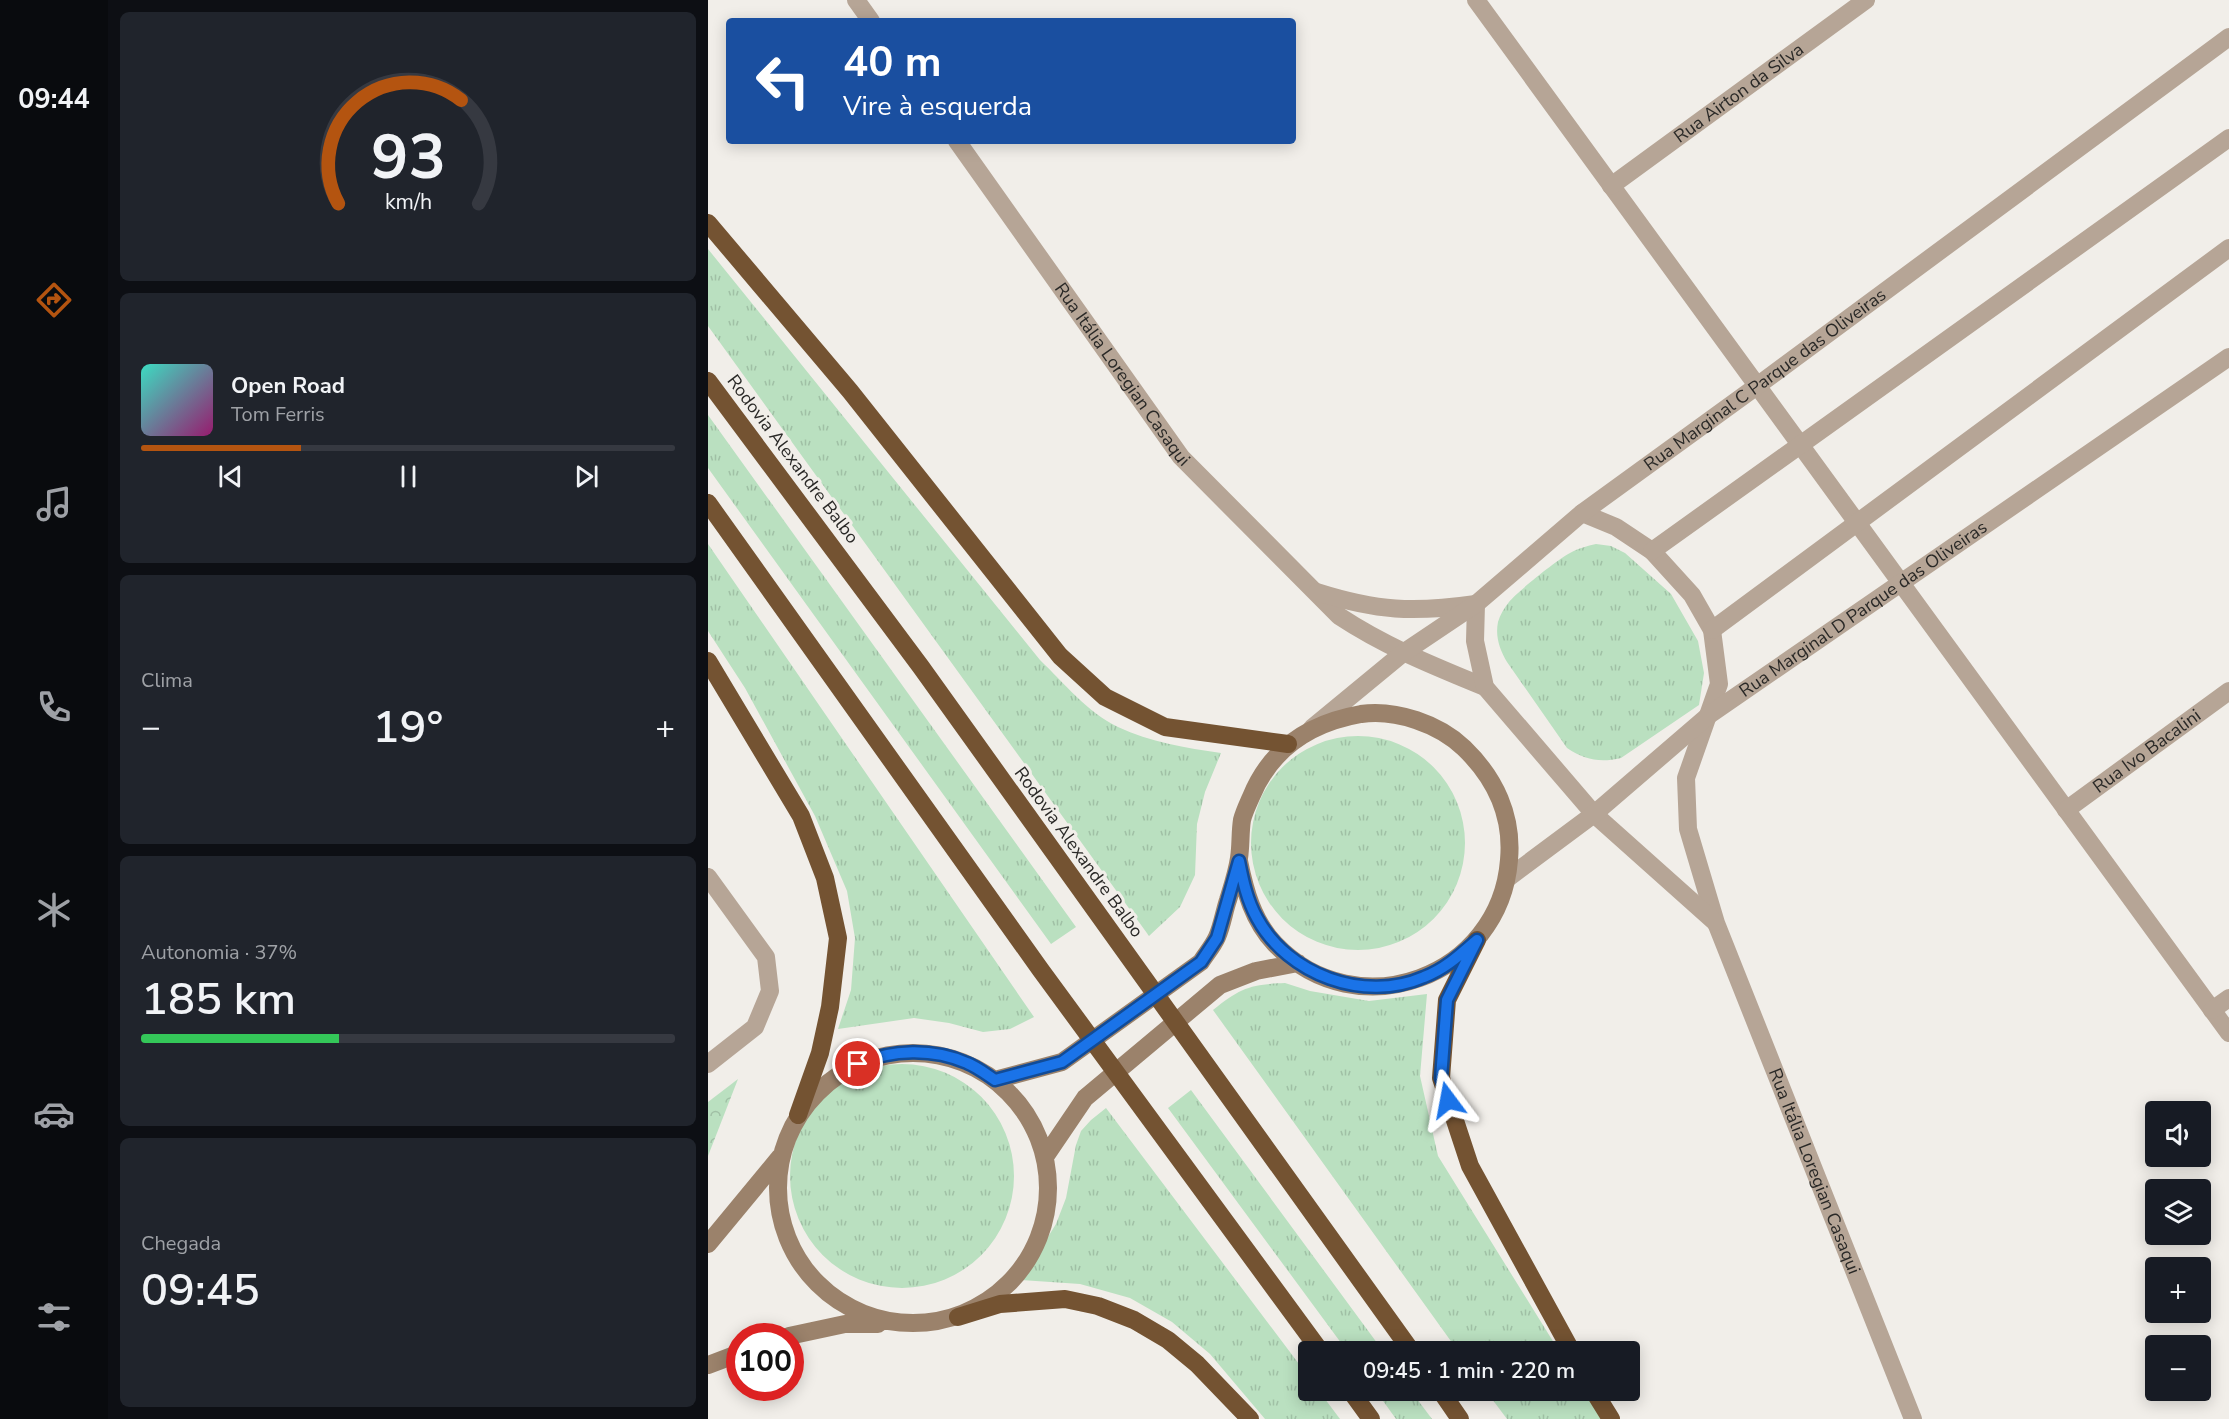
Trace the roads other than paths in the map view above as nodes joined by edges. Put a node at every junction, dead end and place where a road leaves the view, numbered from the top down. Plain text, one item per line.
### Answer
1 (856, 0) edge
2 (1476, 0) edge
3 (1866, 0) edge
4 (869, 18) edge
5 (2229, 37) edge
6 (2229, 138) edge
7 (959, 144) edge
8 (1611, 186) junction
9 (708, 223) edge
10 (2229, 248) edge
11 (2229, 357) edge
12 (708, 381) edge
13 (1757, 386) junction
14 (1800, 445) junction
15 (708, 503) edge
16 (1582, 513) junction
17 (1857, 523) junction
18 (1652, 551) junction
19 (1902, 584) junction
20 (1312, 590) junction
21 (1476, 604) junction
22 (1712, 630) junction
23 (1402, 653) junction
24 (708, 661) edge
25 (1485, 687) junction
26 (2229, 691) edge
27 (1709, 715) junction
28 (1308, 731) junction
29 (1288, 744) junction
30 (2066, 810) junction
31 (1594, 814) junction
32 (1239, 861) junction
33 (708, 877) edge
34 (1508, 878) junction
35 (1716, 923) junction
36 (1477, 940) junction
37 (1298, 963) junction
38 (2229, 998) edge
39 (2212, 1010) junction
40 (2229, 1033) edge
41 (708, 1064) edge
42 (995, 1080) junction
43 (798, 1115) junction
44 (780, 1157) junction
45 (1045, 1157) junction
46 (708, 1244) edge
47 (958, 1317) junction
48 (916, 1324) junction
49 (804, 1333) edge
50 (1313, 1341) edge
51 (1404, 1341) edge
52 (1566, 1341) edge
53 (726, 1358) edge
54 (708, 1365) edge
55 (1358, 1401) edge
56 (1448, 1401) edge
57 (1600, 1401) edge
58 (1250, 1419) edge
59 (1371, 1419) edge
60 (1460, 1419) edge
61 (1611, 1419) edge
62 (1913, 1419) edge

1 - 4 street
2 - 8 street
3 - 8 street, Rua Airton da Silva
5 - 13 street, Rua Marginal C Parque das Oliveiras
6 - 14 street
7 - 20 street, Rua Itália Loregian Casaqui
8 - 13 street
9 - 29 highway
10 - 17 street
11 - 19 street, Rua Marginal D Parque das Oliveiras
12 - 51 highway, Rodovia Alexandre Balbo
13 - 14 street
13 - 16 street, Rua Marginal C Parque das Oliveiras
14 - 17 street
14 - 18 street
15 - 50 highway
16 - 18 street
16 - 21 street, Rua Marginal C Parque das Oliveiras
17 - 19 street
17 - 22 street
18 - 22 street
19 - 27 street, Rua Marginal D Parque das Oliveiras
19 - 30 street
20 - 21 street, Rua Itália Loregian Casaqui
20 - 23 street, Rua Itália Loregian Casaqui
21 - 23 street, Rua Marginal C Parque das Oliveiras
21 - 25 street, Rua Itália Loregian Casaqui
22 - 27 street, Rua Itália Loregian Casaqui
23 - 25 street, Rua Itália Loregian Casaqui
23 - 28 street, Rua Marginal C Parque das Oliveiras
24 - 43 highway
25 - 31 street, Rua Itália Loregian Casaqui
26 - 30 street, Rua Ivo Bacalini
27 - 31 street, Rua Marginal D Parque das Oliveiras
27 - 35 street, Rua Itália Loregian Casaqui
28 - 29 main road
28 - 34 main road
29 - 32 main road
30 - 39 street
31 - 34 street, Rua Marginal D Parque das Oliveiras
31 - 35 street, Rua Itália Loregian Casaqui
32 - 37 main road
32 - 42 main road
33 - 41 street
34 - 36 main road
35 - 62 street, Rua Itália Loregian Casaqui
36 - 37 main road
36 - 52 highway
37 - 45 main road
38 - 39 street
39 - 40 street
42 - 43 main road
42 - 45 main road
43 - 44 main road
44 - 46 main road
44 - 48 main road
45 - 47 main road
47 - 48 main road
47 - 58 highway
48 - 49 main road
53 - 54 main road
55 - 59 highway
56 - 60 highway
57 - 61 highway

